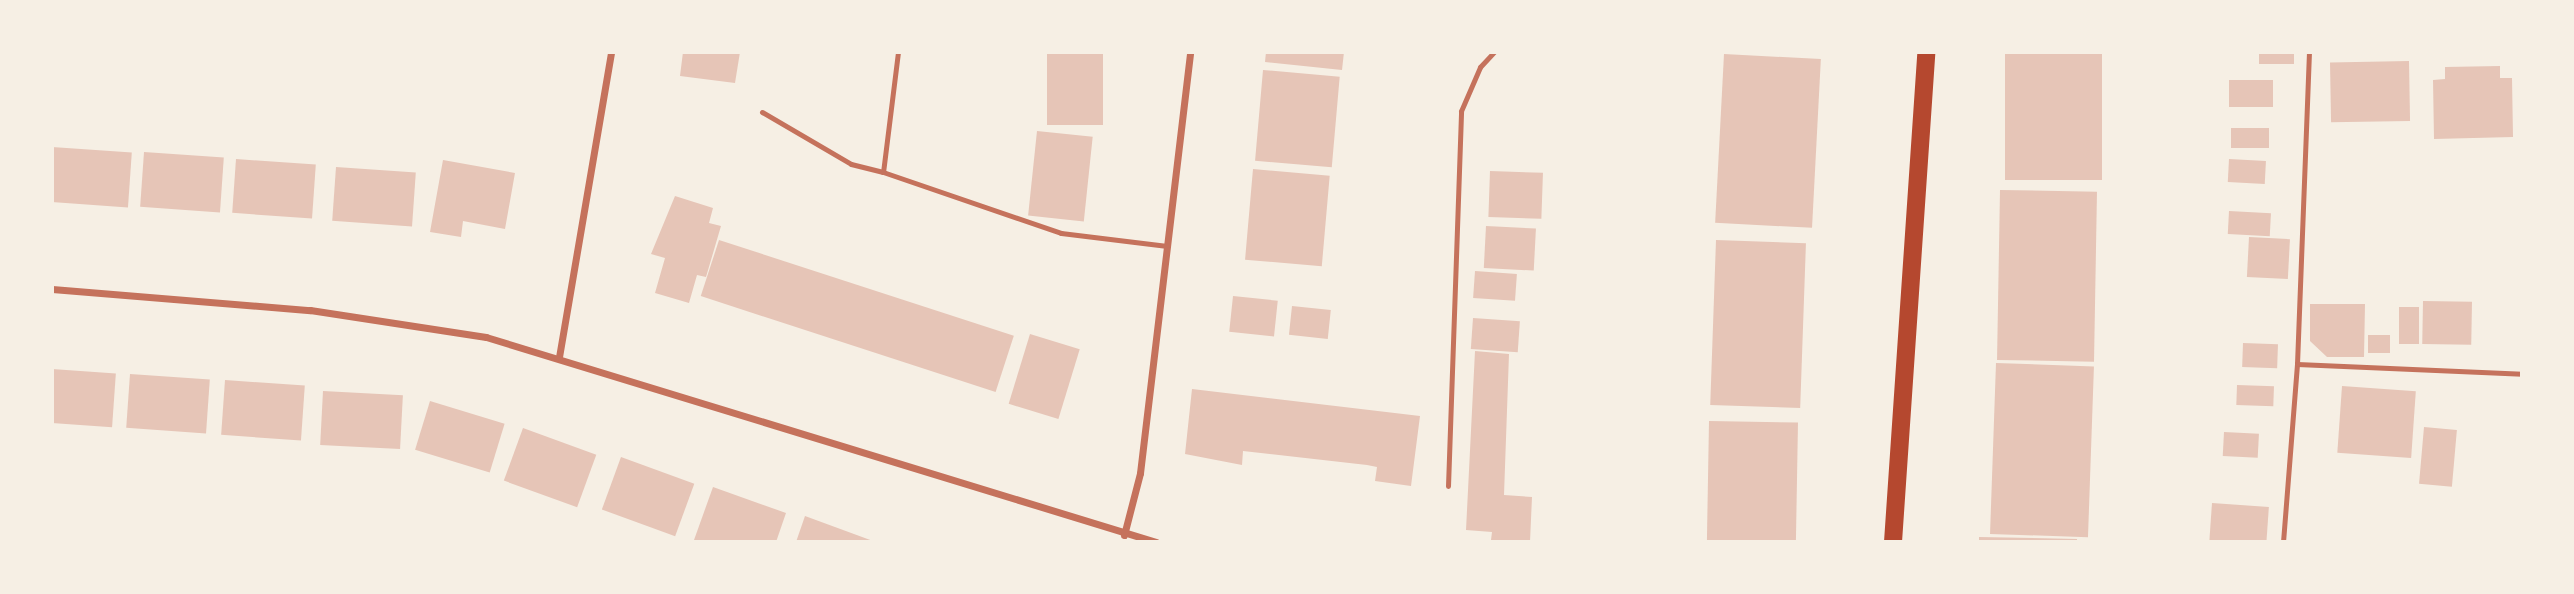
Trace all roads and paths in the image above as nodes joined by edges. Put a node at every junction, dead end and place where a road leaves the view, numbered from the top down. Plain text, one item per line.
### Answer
1 (611, 52) edge
2 (898, 52) edge
3 (1190, 52) edge
4 (1494, 52) edge
5 (1926, 52) edge
6 (2309, 52) edge
7 (762, 112) dead end
8 (883, 172) junction
9 (1167, 246) junction
10 (52, 289) edge
11 (559, 357) junction
12 (2297, 364) junction
13 (2522, 374) edge
14 (1448, 486) dead end
15 (1124, 535) junction
16 (1156, 541) edge
17 (1893, 541) edge
18 (2283, 541) edge

1 - 11 street
2 - 8 lane
3 - 9 street
4 - 14 lane
5 - 17 main road
6 - 12 lane
7 - 8 lane
8 - 9 lane
9 - 15 street
10 - 11 street
11 - 15 street
12 - 13 lane
12 - 18 lane
15 - 16 street

